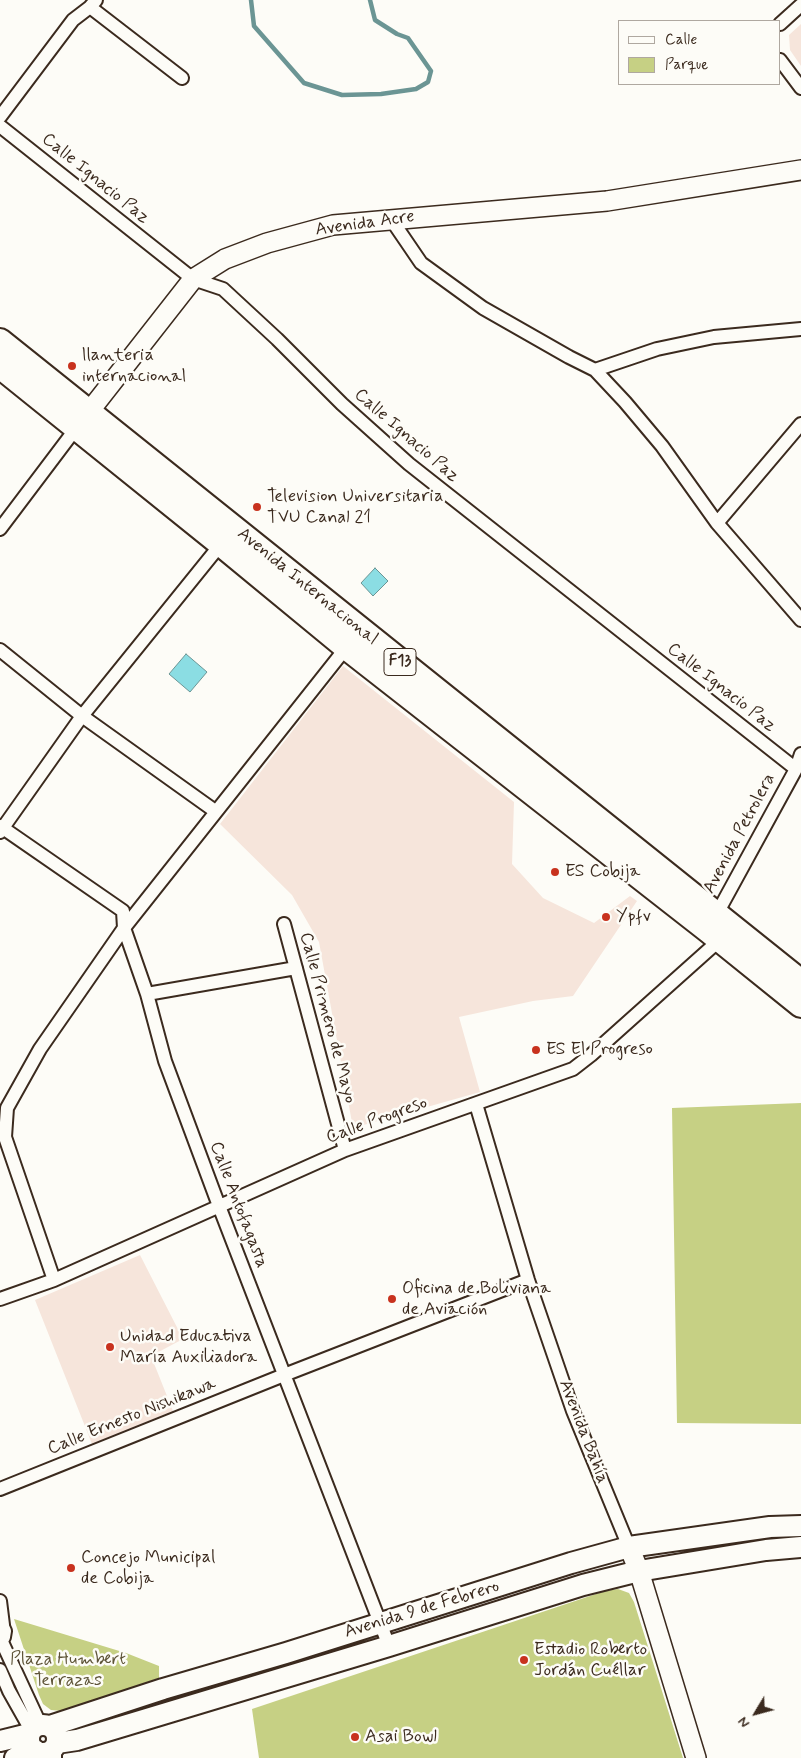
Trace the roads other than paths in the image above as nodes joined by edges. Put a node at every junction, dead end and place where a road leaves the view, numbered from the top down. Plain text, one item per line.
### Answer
1 (93, 4) edge
2 (801, 6) edge
3 (781, 23) edge
4 (781, 61) edge
5 (182, 78) dead end
6 (801, 88) edge
7 (0, 117) edge
8 (0, 126) edge
9 (801, 170) edge
10 (391, 219) junction
11 (192, 279) junction
12 (801, 329) edge
13 (0, 341) edge
14 (0, 366) edge
15 (595, 370) junction
16 (83, 420) junction
17 (801, 424) edge
18 (717, 523) junction
19 (0, 529) edge
20 (221, 544) junction
21 (801, 620) edge
22 (353, 638) junction
23 (0, 650) edge
24 (82, 716) junction
25 (801, 754) edge
26 (796, 769) junction
27 (215, 810) junction
28 (1, 828) edge
29 (284, 924) dead end
30 (124, 928) junction
31 (720, 928) junction
32 (296, 968) junction
33 (801, 982) edge
34 (147, 994) junction
35 (801, 1005) edge
36 (476, 1104) junction
37 (344, 1150) junction
38 (219, 1206) junction
39 (54, 1280) junction
40 (528, 1280) junction
41 (0, 1299) edge
42 (284, 1375) junction
43 (0, 1489) edge
44 (801, 1526) edge
45 (629, 1547) junction
46 (801, 1547) edge
47 (638, 1571) junction
48 (0, 1601) edge
49 (2, 1623) edge
50 (381, 1623) junction
51 (1, 1643) edge
52 (389, 1646) junction
53 (0, 1670) edge
54 (0, 1741) edge
55 (43, 1742) edge
56 (14, 1758) edge
57 (696, 1758) edge

1 - 5 street
1 - 7 street
2 - 3 street
4 - 6 street
8 - 11 street, Calle Ignacio Paz
9 - 10 main road, Avenida Acre
10 - 11 main road, Avenida Acre
10 - 15 street
11 - 16 main road, Avenida Acre
11 - 26 street, Calle Ignacio Paz
12 - 15 street
13 - 16 highway, Avenida Internacional / F13
14 - 16 highway, Avenida Internacional / F13
15 - 18 street
16 - 19 street, Avenida Acre
16 - 20 highway, Avenida Internacional / F13
16 - 22 highway, Avenida Internacional / F13
17 - 18 street
18 - 21 street
20 - 22 highway, Avenida Internacional / F13
20 - 24 street
22 - 27 street
22 - 31 highway, Avenida Internacional / F13
23 - 24 street
24 - 27 street
24 - 28 street
25 - 26 street, Avenida Petrolera
26 - 31 street, Avenida Petrolera
27 - 30 street
28 - 30 street, Calle Antofagasta
29 - 32 street, Calle Primero de Mayo
30 - 34 street, Calle Antofagasta
30 - 39 street
31 - 33 highway, Avenida Internacional / F13
31 - 35 highway, Avenida Internacional / F13
31 - 36 street, Calle Progreso
32 - 34 street
32 - 37 street, Calle Primero de Mayo
34 - 38 street, Calle Antofagasta
36 - 37 street, Calle Progreso
36 - 40 street, Avenida Bahía
37 - 38 street, Calle Progreso
38 - 39 street, Calle Progreso
38 - 42 street, Calle Antofagasta
39 - 41 street, Calle Progreso
40 - 42 street, Calle Ernesto Nishikawa
40 - 45 street, Avenida Bahía
42 - 43 street, Calle Ernesto Nishikawa
42 - 50 street, Calle Antofagasta
44 - 45 main road, Avenida 9 de Febrero
45 - 47 main road, Avenida Bahía
45 - 50 main road, Avenida 9 de Febrero
46 - 47 main road, Avenida 9 de Febrero
47 - 52 main road, Avenida 9 de Febrero
47 - 57 main road, Avenida Bahía
48 - 49 street
49 - 51 street
50 - 52 street, Calle Antofagasta
50 - 55 main road, Avenida 9 de Febrero
51 - 55 street
52 - 55 main road, Avenida 9 de Febrero
53 - 55 street
54 - 55 main road, Avenida 9 de Febrero
55 - 56 main road, Avenida 9 de Febrero

